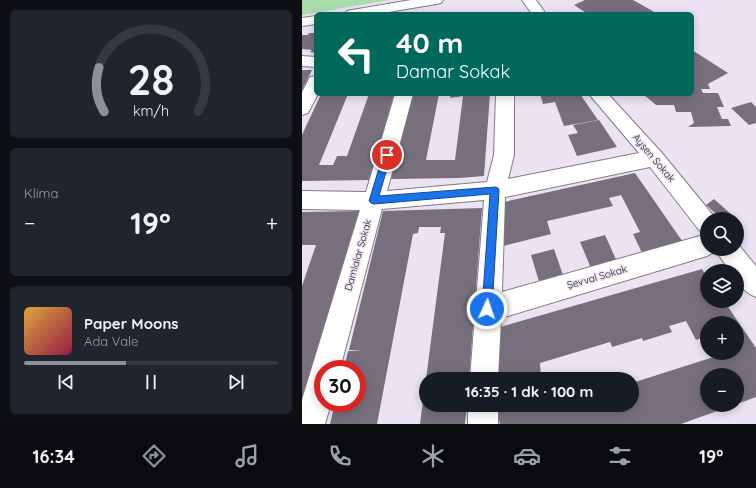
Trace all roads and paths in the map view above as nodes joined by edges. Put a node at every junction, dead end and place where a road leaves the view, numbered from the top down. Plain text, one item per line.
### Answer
1 (435, 0) edge
2 (530, 0) edge
3 (364, 12) edge
4 (430, 12) edge
5 (538, 12) edge
6 (314, 20) edge
7 (302, 22) edge
8 (302, 61) edge
9 (314, 62) edge
10 (314, 85) edge
11 (403, 96) edge
12 (505, 96) edge
13 (600, 96) edge
14 (302, 109) edge
15 (655, 158) junction
16 (495, 190) junction
17 (302, 200) edge
18 (374, 201) junction
19 (700, 215) edge
20 (700, 247) edge
21 (733, 256) edge
22 (756, 285) edge
23 (487, 309) junction
24 (329, 360) edge
25 (484, 372) edge
26 (314, 410) edge
27 (483, 412) edge
28 (310, 424) edge
29 (483, 424) edge

1 - 3 street
1 - 4 street
2 - 5 street
6 - 7 street
8 - 9 street
10 - 14 street
11 - 18 street, Damlalar Sokak
12 - 16 street
13 - 15 street, Ayşen Sokak
15 - 16 street
15 - 19 street, Ayşen Sokak
16 - 18 street
16 - 23 street
17 - 18 street
18 - 24 street, Damlalar Sokak
20 - 23 street, Şevval Sokak
21 - 22 street
23 - 25 street
26 - 28 street
27 - 29 street

